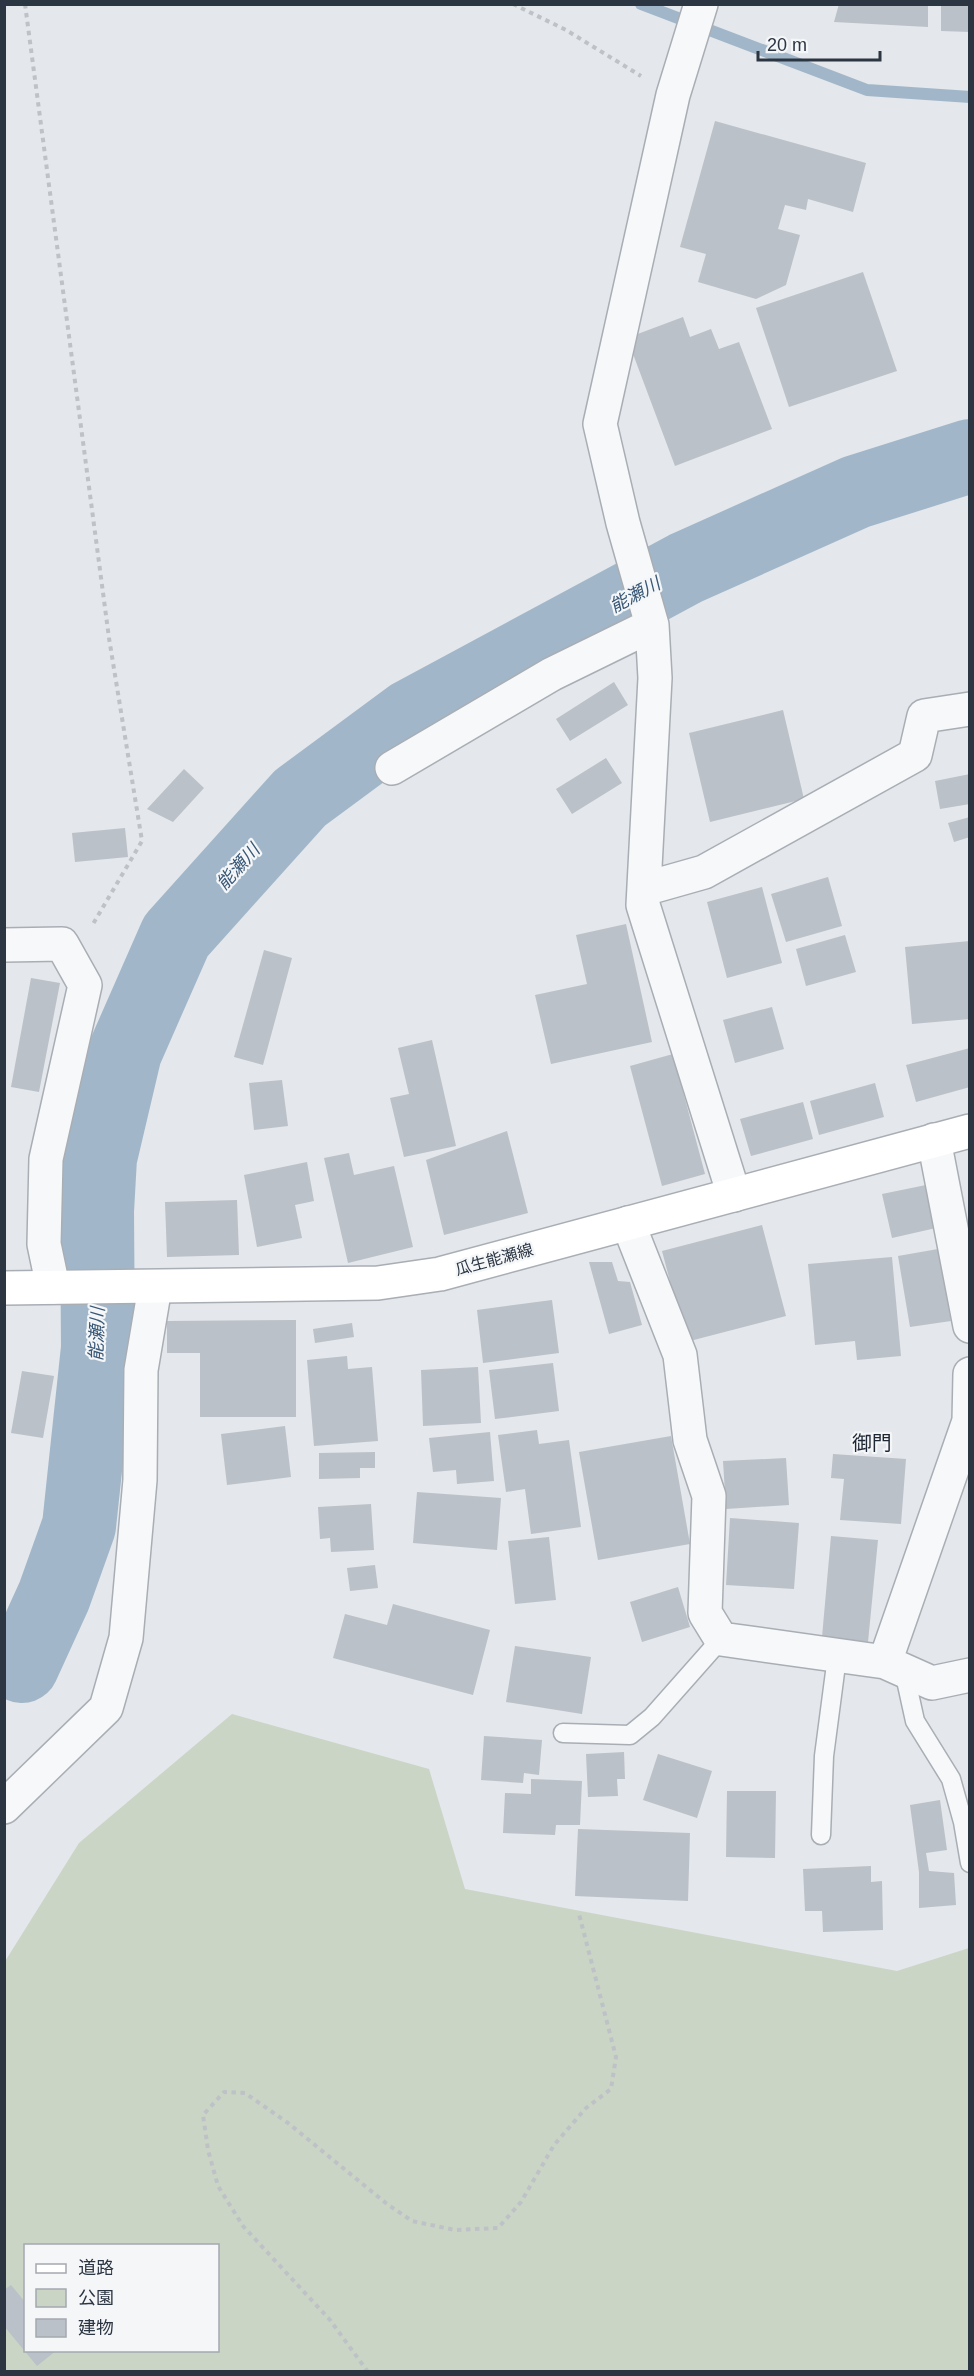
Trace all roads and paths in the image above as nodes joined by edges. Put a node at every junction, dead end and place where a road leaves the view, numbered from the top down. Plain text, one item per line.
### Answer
1 (25, 4) edge
2 (513, 4) edge
3 (701, 4) edge
4 (673, 95) junction
5 (652, 625) junction
6 (969, 709) edge
7 (392, 768) dead end
8 (644, 889) junction
9 (4, 945) edge
10 (71, 961) junction
11 (969, 1131) edge
12 (934, 1140) junction
13 (734, 1195) junction
14 (628, 1223) junction
15 (53, 1287) junction
16 (155, 1287) junction
17 (4, 1288) edge
18 (969, 1326) edge
19 (969, 1374) edge
20 (969, 1421) edge
21 (721, 1639) junction
22 (837, 1657) junction
23 (894, 1666) junction
24 (969, 1675) edge
25 (563, 1733) dead end
26 (4, 1807) edge
27 (821, 1835) dead end
28 (969, 1863) edge
29 (579, 1914) dead end
30 (369, 2372) edge

1 - 10 path
2 - 4 path
3 - 4 street
4 - 5 street
5 - 7 street
5 - 8 street
6 - 8 street
8 - 13 street
9 - 10 street
10 - 15 street
11 - 12 main road, 瓜生能瀬線
12 - 13 main road, 瓜生能瀬線
12 - 18 street
13 - 14 main road, 瓜生能瀬線
14 - 16 main road, 瓜生能瀬線
14 - 21 street
15 - 16 main road, 瓜生能瀬線
15 - 17 main road, 瓜生能瀬線
16 - 26 street
19 - 20 street
20 - 23 street
21 - 22 street
21 - 25 lane
22 - 23 street
22 - 27 lane
23 - 24 street
23 - 28 lane
29 - 30 path

